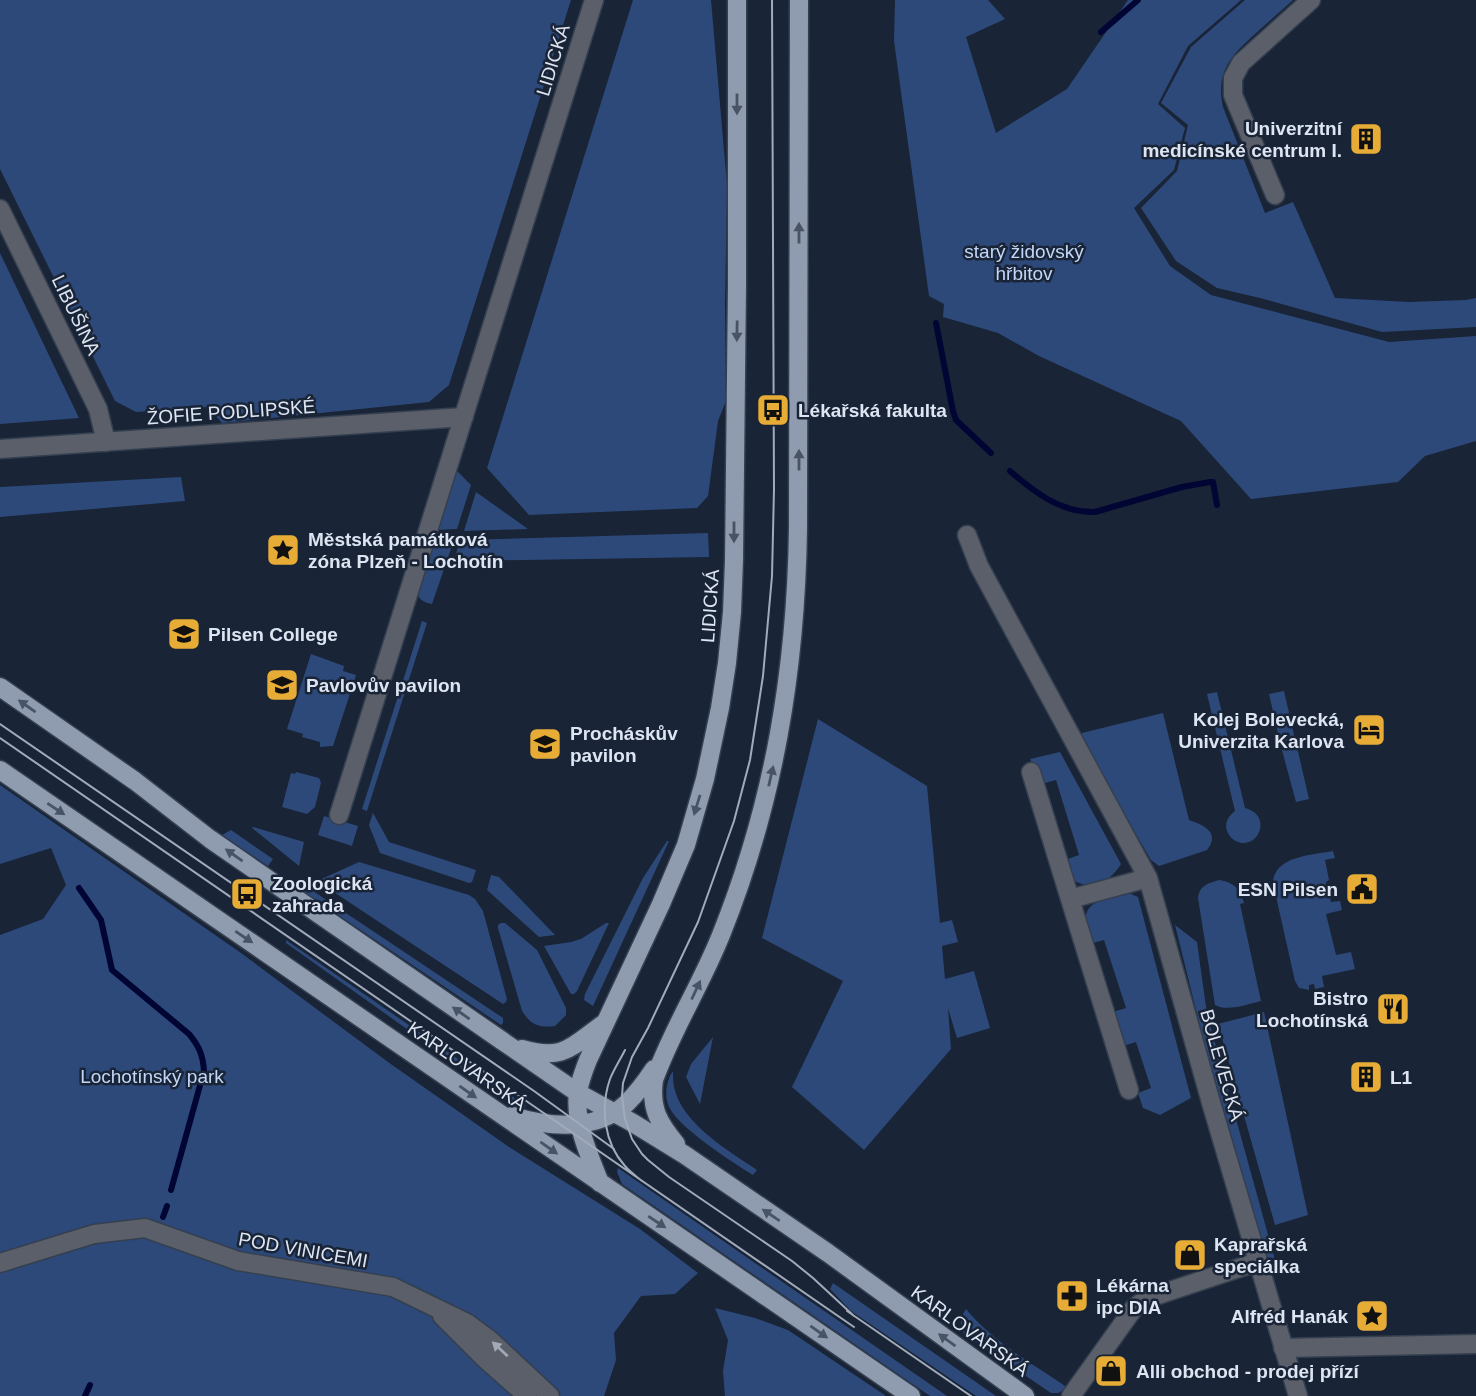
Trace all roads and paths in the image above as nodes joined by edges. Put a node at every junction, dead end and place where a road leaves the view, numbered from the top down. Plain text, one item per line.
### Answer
1 (594, 0) edge
2 (726, 0) edge
3 (737, 0) edge
4 (799, 0) edge
5 (1311, 0) edge
6 (737, 36) junction
7 (1275, 195) dead end
8 (0, 209) edge
9 (464, 417) junction
10 (106, 442) junction
11 (0, 449) edge
12 (967, 535) dead end
13 (0, 687) edge
14 (0, 770) edge
15 (1031, 772) dead end
16 (339, 815) dead end
17 (1148, 878) junction
18 (1070, 899) junction
19 (606, 1022) junction
20 (501, 1040) junction
21 (666, 1052) junction
22 (1129, 1090) dead end
23 (578, 1093) junction
24 (498, 1112) junction
25 (613, 1113) junction
26 (580, 1124) junction
27 (684, 1155) junction
28 (600, 1183) junction
29 (1257, 1262) junction
30 (0, 1263) edge
31 (436, 1308) junction
32 (1476, 1343) edge
33 (1283, 1348) junction
34 (527, 1396) edge
35 (550, 1396) edge
36 (911, 1396) edge
37 (1025, 1396) edge
38 (1071, 1396) edge
39 (1298, 1396) edge

1 - 9 street, LIDICKÁ
2 - 6 main road
3 - 6 main road, LIDICKÁ
21 -> 4 main road
5 - 7 street
6 -> 19 main road, LIDICKÁ
8 - 10 street, LIBUŠINA
9 - 10 street, ŽOFIE PODLIPSKÉ
9 - 16 street, LIDICKÁ
10 - 11 street, ŽOFIE PODLIPSKÉ
12 - 17 street, BOLEVECKÁ
20 -> 13 main road, KARLOVARSKÁ
14 -> 24 main road, KARLOVARSKÁ
15 - 18 street
17 - 18 street
17 - 29 street, BOLEVECKÁ
18 - 22 street
19 - 20 main road
19 - 23 main road, LIDICKÁ
20 - 23 main road, KARLOVARSKÁ
21 - 25 main road
21 - 27 main road, KARLOVARSKÁ
23 - 25 main road, KARLOVARSKÁ
23 - 26 main road, LIDICKÁ
24 - 26 main road
24 -> 28 main road, KARLOVARSKÁ
25 - 26 main road
25 - 27 main road, KARLOVARSKÁ
26 - 28 main road, LIDICKÁ
37 -> 27 main road, KARLOVARSKÁ
28 -> 36 main road, KARLOVARSKÁ
29 - 33 street, BOLEVECKÁ
29 - 38 street
30 - 31 street, POD VINICEMI
31 - 34 street, POD VINICEMI
35 -> 31 street, POD VINICEMI
32 - 33 street
33 - 39 street, BOLEVECKÁ

